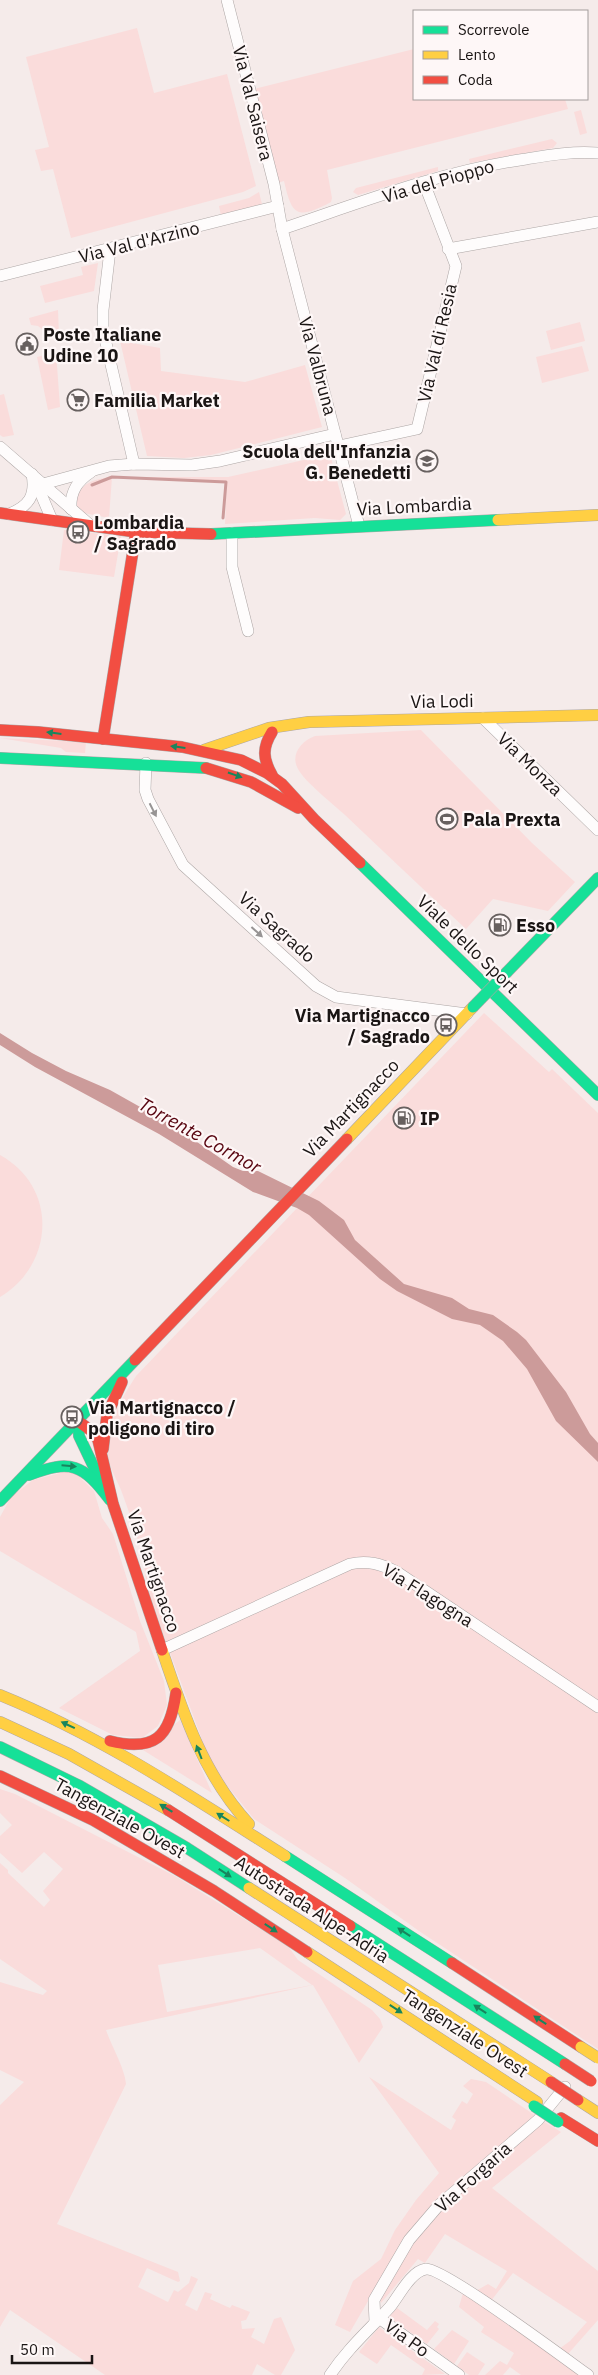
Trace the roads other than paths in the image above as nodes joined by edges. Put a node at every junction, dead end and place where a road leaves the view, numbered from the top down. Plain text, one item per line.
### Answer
1 (227, 0) edge
2 (598, 152) edge
3 (424, 183) junction
4 (278, 206) junction
5 (598, 222) edge
6 (282, 229) junction
7 (448, 249) junction
8 (110, 250) junction
9 (0, 276) edge
10 (336, 434) junction
11 (338, 446) junction
12 (0, 447) edge
13 (134, 464) junction
14 (96, 468) junction
15 (32, 474) junction
16 (41, 484) junction
17 (76, 486) junction
18 (58, 496) junction
19 (71, 509) junction
20 (4, 514) edge
21 (598, 515) edge
22 (52, 520) junction
23 (92, 526) junction
24 (359, 526) junction
25 (136, 532) junction
26 (232, 534) junction
27 (248, 631) dead end
28 (598, 716) edge
29 (483, 718) junction
30 (287, 726) junction
31 (0, 730) edge
32 (272, 732) junction
33 (102, 739) junction
34 (202, 750) junction
35 (0, 751) edge
36 (226, 756) junction
37 (0, 758) edge
38 (26, 758) junction
39 (100, 761) junction
40 (146, 763) junction
41 (200, 767) junction
42 (272, 775) junction
43 (314, 819) junction
44 (598, 830) edge
45 (598, 878) edge
46 (470, 1011) junction
47 (598, 1095) edge
48 (131, 1365) junction
49 (78, 1421) junction
50 (103, 1454) junction
51 (22, 1478) junction
52 (0, 1500) edge
53 (113, 1504) junction
54 (162, 1650) junction
55 (176, 1690) junction
56 (0, 1695) edge
57 (598, 1707) edge
58 (0, 1722) edge
59 (85, 1733) junction
60 (0, 1747) edge
61 (0, 1776) edge
62 (0, 1785) edge
63 (68, 1806) junction
64 (285, 1856) junction
65 (296, 1945) junction
66 (384, 2016) dead end
67 (598, 2048) edge
68 (598, 2058) edge
69 (488, 2078) dead end
70 (595, 2083) edge
71 (535, 2104) junction
72 (598, 2113) edge
73 (597, 2140) edge
74 (377, 2320) junction
75 (330, 2375) edge
76 (459, 2375) edge
77 (588, 2375) edge

1 - 4 street, Via Val Saisera
2 - 3 street, Via del Pioppo
3 - 6 street, Via del Pioppo
3 - 7 street, Via Val di Resia
4 - 6 street, Via Valbruna
4 - 8 street, Via Val d'Arzino
5 - 7 street
6 - 10 street, Via Valbruna
7 - 11 street, Via Val di Resia
8 - 9 street, Via Val d'Arzino
8 - 13 street
10 - 11 street, Via Valbruna
10 - 13 street
11 - 24 street, Via Valbruna
12 - 15 street
13 - 14 street
14 - 16 street
14 - 17 street
15 - 16 street
15 - 20 street
16 - 18 street
16 - 22 street
17 - 18 street
17 - 19 street
18 - 19 street
18 - 22 street
19 - 23 street
20 - 22 main road, Via Lombardia
21 - 24 main road, Via Lombardia
22 - 23 main road, Via Lombardia
23 - 25 main road, Via Lombardia
24 - 26 main road, Via Lombardia
25 - 26 main road, Via Lombardia
25 - 33 main road
26 - 27 street
28 - 29 main road, Via Lodi
29 - 30 main road, Via Lodi
29 - 44 street, Via Monza
30 - 32 main road, Via Lodi
30 - 34 main road, Via Lodi
33 -> 31 main road, Viale dello Sport
32 - 36 main road, Via Lodi
32 - 42 main road
34 -> 33 main road, Viale dello Sport
33 - 39 main road
34 - 36 main road, Viale dello Sport
35 - 38 street
36 - 41 main road, Via Lodi
36 - 42 main road, Viale dello Sport
37 - 38 main road, Viale dello Sport
38 - 39 main road, Viale dello Sport
39 - 40 main road, Viale dello Sport
40 - 41 main road, Viale dello Sport
40 -> 46 street, Via Sagrado
41 -> 43 main road, Viale dello Sport
42 - 43 main road, Viale dello Sport
43 - 47 main road, Viale dello Sport
45 - 46 main road, Via Martignacco, bridge
46 - 48 main road, Via Martignacco
48 - 49 main road, Via Martignacco
48 - 50 main road, Via Martignacco
49 - 50 main road, Via Martignacco
49 - 51 main road, Via Martignacco
49 - 53 main road, Via Martignacco
50 - 53 main road, Via Martignacco
51 - 52 main road, Via Martignacco
51 -> 53 main road, Via Martignacco
53 - 54 main road, Via Martignacco
54 - 55 main road, Via Martignacco
54 - 57 street, Via Flagogna
55 - 59 main road
64 -> 55 main road, Via Martignacco
59 -> 56 main road
70 -> 58 main road, Autostrada Alpe-Adria, bridge
64 -> 59 main road
60 -> 72 main road, Autostrada Alpe-Adria, bridge
61 - 63 main road, Tangenziale Ovest
62 - 63 main road
63 -> 65 main road, Tangenziale Ovest
68 -> 64 main road, bridge
65 - 66 main road
65 -> 71 main road, Tangenziale Ovest
67 - 74 street, Via Forgaria
69 - 71 main road
71 - 73 main road, Tangenziale Ovest
74 - 75 street
74 - 76 street, Via Po
74 - 77 street

